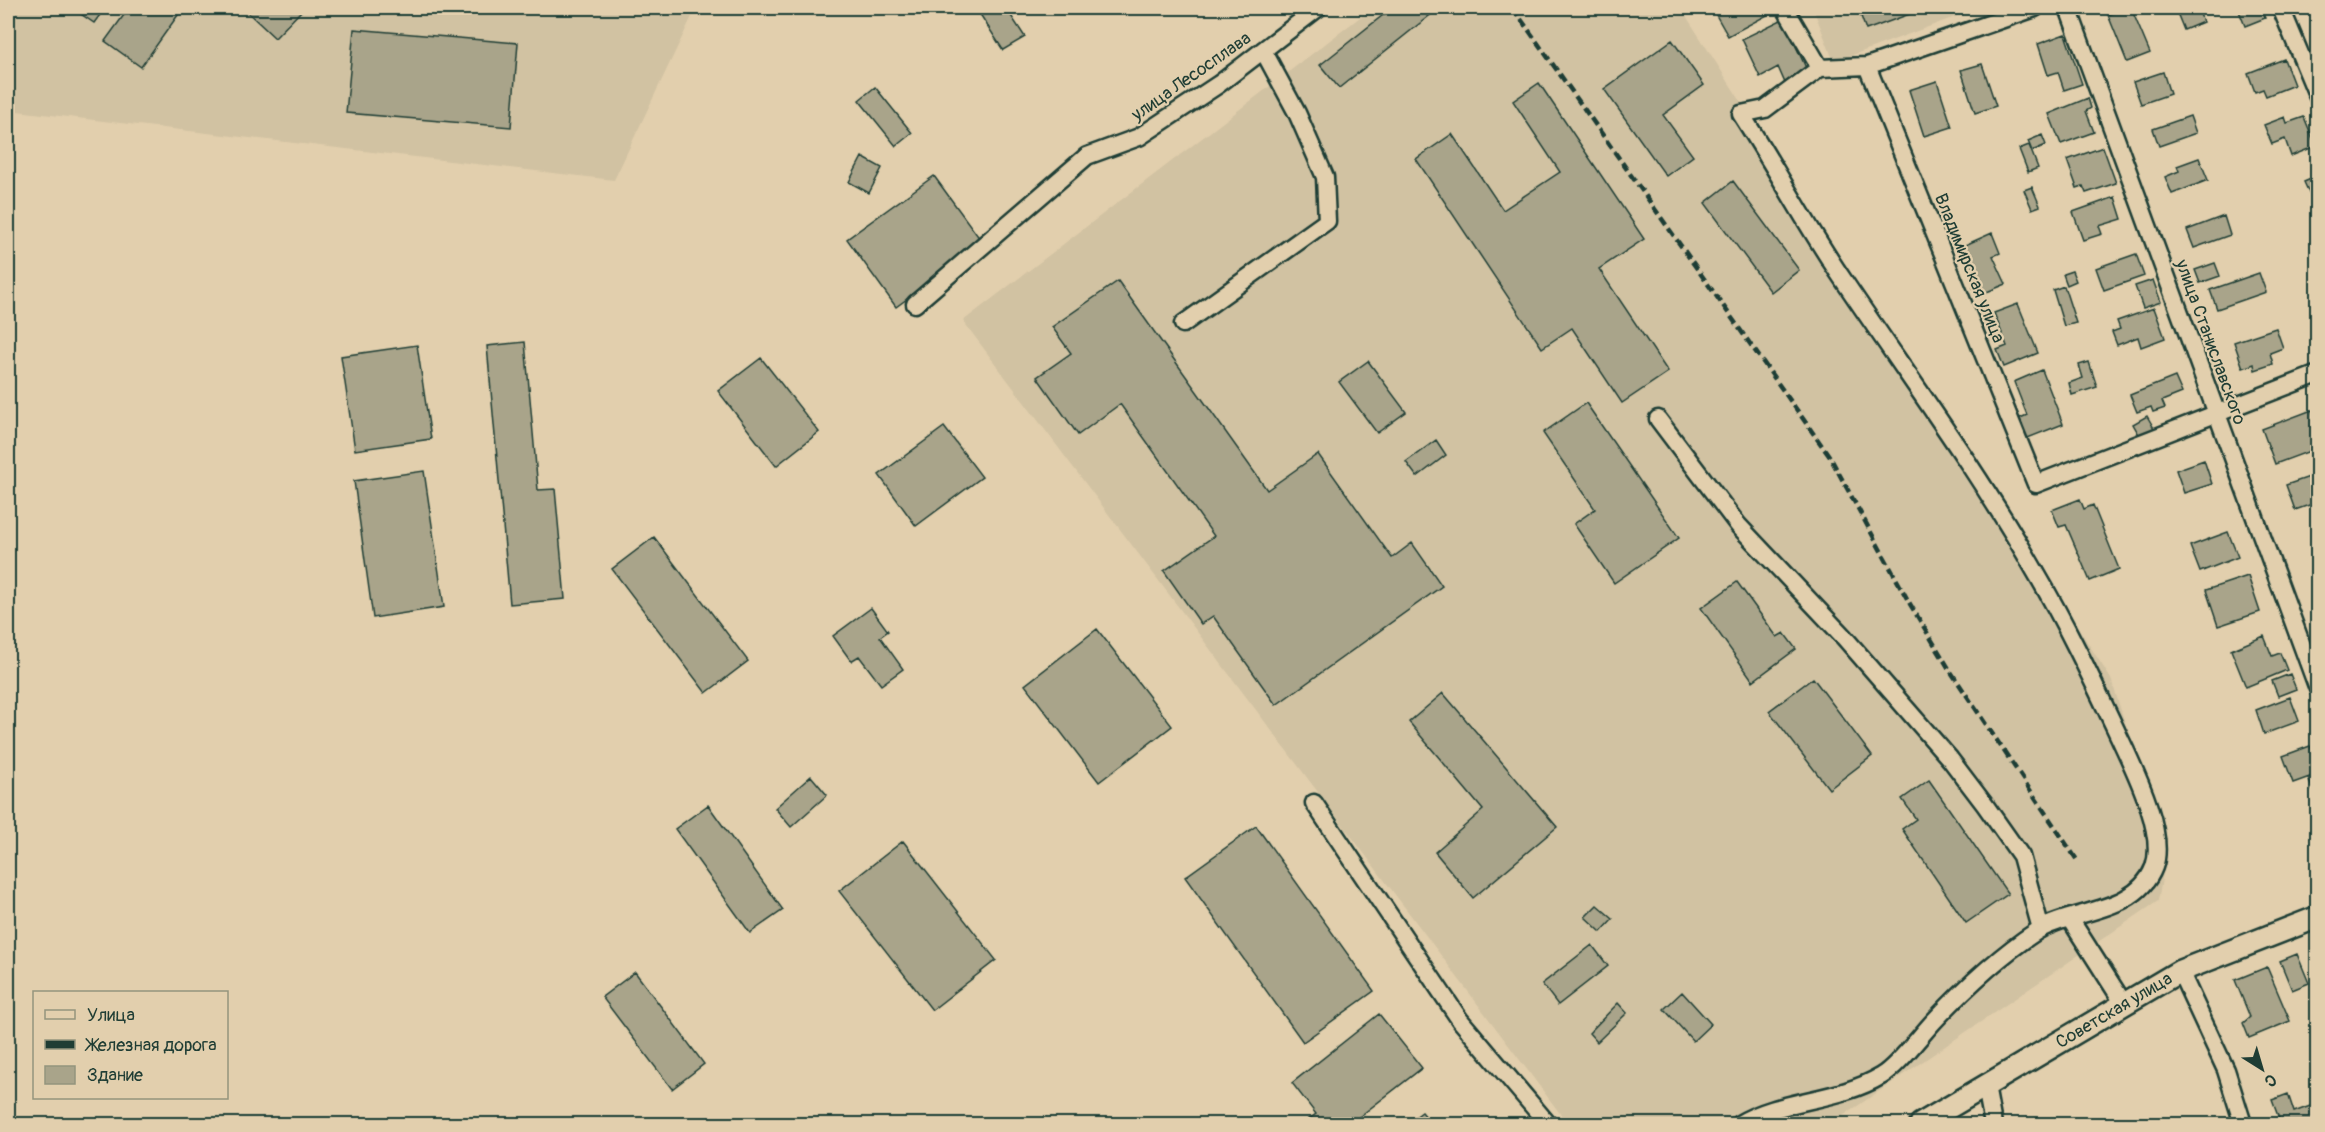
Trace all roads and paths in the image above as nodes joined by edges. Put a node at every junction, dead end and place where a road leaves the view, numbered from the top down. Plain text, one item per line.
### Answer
1 (1318, 8) edge
2 (1785, 8) edge
3 (2035, 8) edge
4 (2068, 8) edge
5 (2281, 8) edge
6 (1263, 50) junction
7 (1867, 66) junction
8 (1821, 68) junction
9 (2318, 97) edge
10 (915, 304) dead end
11 (1183, 324) dead end
12 (2318, 374) edge
13 (2217, 414) junction
14 (1658, 419) dead end
15 (2318, 689) edge
16 (1314, 803) dead end
17 (2318, 917) edge
18 (2070, 920) junction
19 (2041, 929) junction
20 (2180, 971) junction
21 (2124, 1004) junction
22 (1986, 1086) junction
23 (1548, 1125) edge
24 (1739, 1125) edge
25 (1921, 1125) edge
26 (1993, 1125) edge
27 (2243, 1125) edge

1 - 6 street, улица Лесосплава
2 - 8 street
3 - 7 street
4 - 13 street, улица Станиславского
5 - 9 street
6 - 10 street, улица Лесосплава
6 - 11 street
7 - 8 street
7 - 13 street, Владимирская улица
8 - 18 street
12 - 13 street
13 - 15 street, улица Станиславского
14 - 19 street
16 - 23 street
17 - 20 main road, Советская улица
18 - 19 street
18 - 21 street
19 - 24 street
20 - 21 main road, Советская улица
20 - 27 street
21 - 22 main road, Советская улица
22 - 25 main road, Советская улица
22 - 26 street

